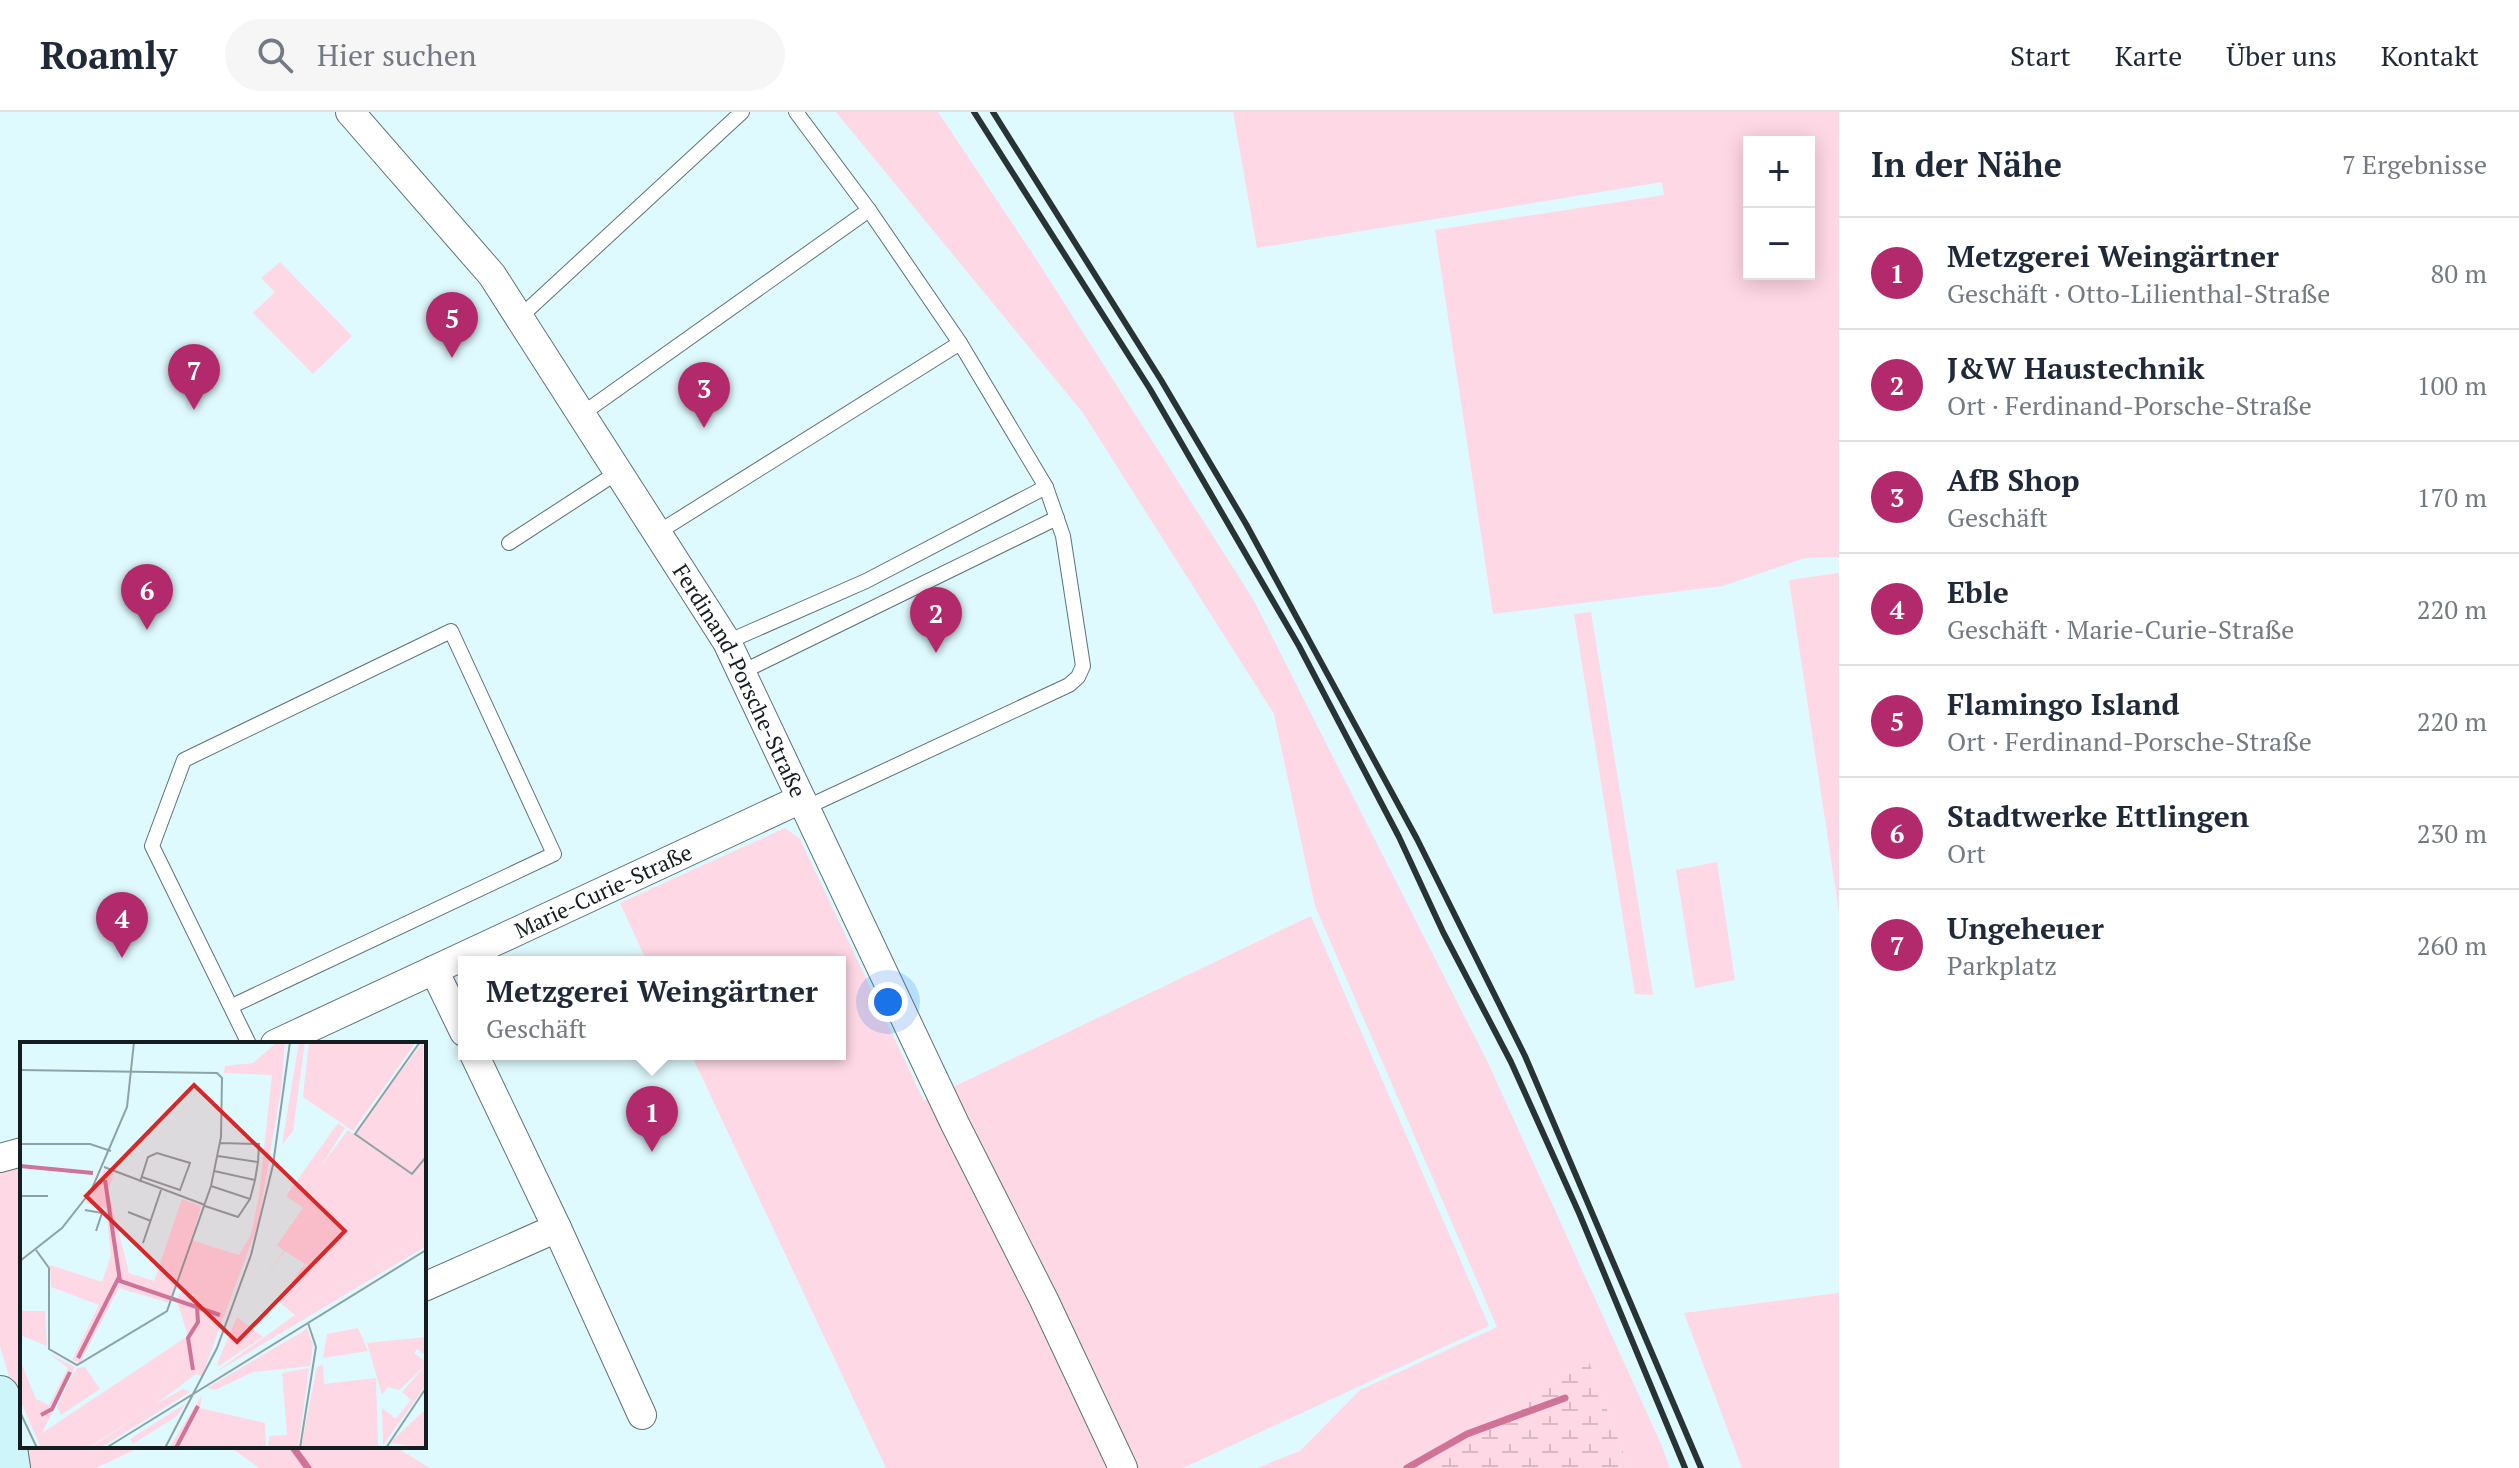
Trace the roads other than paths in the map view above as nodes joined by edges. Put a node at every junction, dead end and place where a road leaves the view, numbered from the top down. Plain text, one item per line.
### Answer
1 (350, 112) edge
2 (742, 112) edge
3 (796, 112) edge
4 (869, 210) junction
5 (520, 317) junction
6 (960, 343) junction
7 (582, 414) junction
8 (618, 472) junction
9 (1046, 487) junction
10 (1057, 518) junction
11 (657, 533) junction
12 (509, 543) dead end
13 (727, 642) junction
14 (742, 672) junction
15 (803, 804) junction
16 (465, 956) edge
17 (458, 959) edge
18 (434, 970) junction
19 (232, 1006) junction
20 (458, 1020) edge
21 (248, 1042) edge
22 (279, 1042) edge
23 (477, 1060) edge
24 (20, 1153) edge
25 (0, 1158) edge
26 (557, 1228) junction
27 (426, 1286) edge
28 (0, 1395) edge
29 (642, 1415) dead end
30 (11, 1468) edge
31 (1123, 1468) edge

1 - 5 street, Ferdinand-Porsche-Straße
2 - 5 lane
3 - 4 lane
4 - 6 lane
4 - 7 lane
5 - 7 street, Ferdinand-Porsche-Straße
6 - 9 lane
6 - 11 lane
7 - 8 street, Ferdinand-Porsche-Straße
8 - 11 street, Ferdinand-Porsche-Straße
8 - 12 lane
9 - 10 lane
9 - 13 lane
10 - 14 lane
10 - 15 lane
11 - 13 street, Ferdinand-Porsche-Straße
13 - 14 street, Ferdinand-Porsche-Straße
14 - 15 street, Ferdinand-Porsche-Straße
15 - 16 street, Marie-Curie-Straße
15 - 31 street, Ferdinand-Porsche-Straße
17 - 18 street, Marie-Curie-Straße
18 - 20 street
18 - 22 street, Marie-Curie-Straße
19 - 19 lane
19 - 21 lane
23 - 26 street
24 - 25 street
26 - 27 street
26 - 29 street
28 - 30 street

